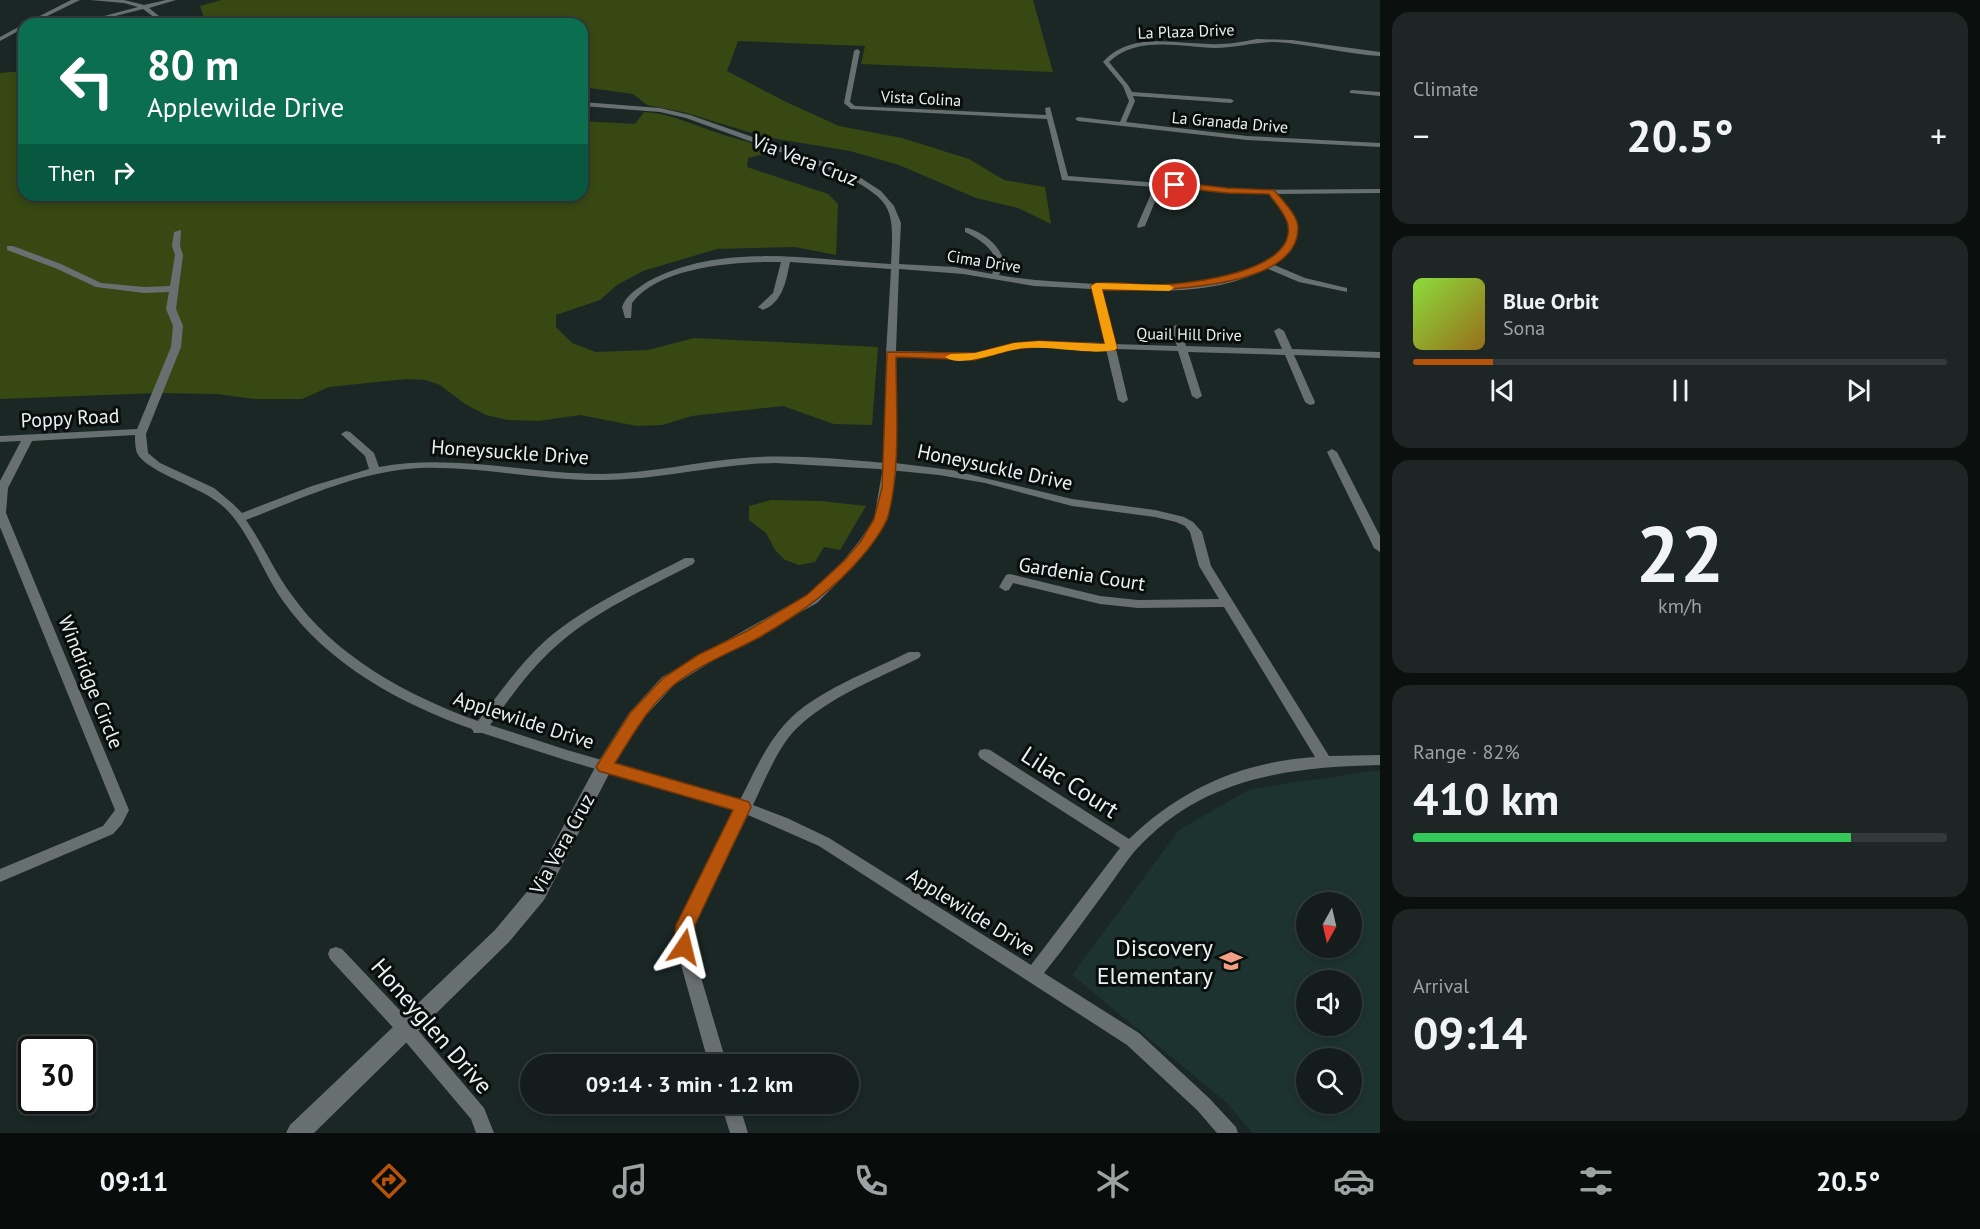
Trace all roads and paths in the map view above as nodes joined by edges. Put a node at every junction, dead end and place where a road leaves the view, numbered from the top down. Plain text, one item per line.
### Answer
1 (72, 0) edge
2 (77, 0) edge
3 (93, 0) edge
4 (173, 0) edge
5 (146, 7) junction
6 (39, 18) edge
7 (102, 18) edge
8 (159, 18) edge
9 (18, 29) edge
10 (0, 39) edge
11 (857, 51) dead end
12 (1380, 54) edge
13 (1352, 92) dead end
14 (1130, 94) junction
15 (1380, 94) edge
16 (1232, 101) dead end
17 (588, 104) edge
18 (1048, 108) dead end
19 (1049, 117) junction
20 (1078, 119) dead end
21 (1122, 124) junction
22 (1380, 146) edge
23 (1160, 184) junction
24 (1271, 192) junction
25 (1380, 192) edge
26 (1141, 226) dead end
27 (968, 230) dead end
28 (178, 232) dead end
29 (10, 248) dead end
30 (786, 260) junction
31 (1266, 265) junction
32 (896, 266) junction
33 (994, 277) junction
34 (1096, 286) junction
35 (174, 289) junction
36 (1344, 290) dead end
37 (763, 308) dead end
38 (628, 316) dead end
39 (1176, 328) dead end
40 (1279, 331) dead end
41 (1111, 348) junction
42 (1182, 350) junction
43 (1288, 351) junction
44 (891, 354) junction
45 (1380, 355) edge
46 (1197, 396) dead end
47 (1123, 400) dead end
48 (1310, 402) dead end
49 (141, 432) junction
50 (346, 434) dead end
51 (28, 438) junction
52 (0, 439) edge
53 (1332, 452) dead end
54 (890, 467) junction
55 (375, 471) junction
56 (240, 518) junction
57 (1375, 526) edge
58 (1380, 548) edge
59 (689, 561) dead end
60 (1005, 587) dead end
61 (1228, 603) junction
62 (914, 655) dead end
63 (479, 729) junction
64 (986, 754) dead end
65 (1324, 760) junction
66 (1380, 760) edge
67 (604, 767) junction
68 (743, 807) junction
69 (1131, 847) junction
70 (0, 876) edge
71 (336, 954) dead end
72 (1034, 975) junction
73 (405, 1029) junction
74 (715, 1054) edge
75 (733, 1114) edge
76 (298, 1133) edge
77 (485, 1133) edge
78 (739, 1133) edge
79 (1228, 1133) edge

1 - 2 street
1 - 6 street
3 - 5 street
4 - 5 street
5 - 7 street
5 - 8 street
9 - 10 street
11 - 19 street, Vista Colina
12 - 14 street, La Plaza Drive
13 - 15 street
14 - 16 street
14 - 21 street
17 - 32 street, Via Vera Cruz
18 - 19 street
19 - 23 street
20 - 21 street, La Granada Drive
21 - 22 street, La Granada Drive
23 - 24 street
23 - 26 street
24 - 25 street
24 - 31 street, Cima Drive
27 - 33 street
28 - 35 street
29 - 35 street
30 - 32 street, Cima Drive
30 - 37 street
30 - 38 street, Cima Drive
31 - 34 street, Cima Drive
31 - 36 street
32 - 33 street, Cima Drive
32 - 44 street, Via Vera Cruz
33 - 34 street, Cima Drive
34 - 41 street
35 - 49 street
39 - 42 street
40 - 43 street
41 - 42 street, Quail Hill Drive
41 - 44 street, Quail Hill Drive
41 - 47 street
42 - 43 street, Quail Hill Drive
42 - 46 street
43 - 45 street, Quail Hill Drive
43 - 48 street
44 - 54 street, Via Vera Cruz
49 - 51 street, Poppy Road
49 - 56 street, Applewilde Drive
50 - 55 street
51 - 52 street, Poppy Road
51 - 70 street, Windridge Circle
53 - 57 street
54 - 55 street, Honeysuckle Drive
54 - 61 street, Honeysuckle Drive
54 - 67 street, Via Vera Cruz
55 - 56 street, Honeysuckle Drive
56 - 63 street, Applewilde Drive
57 - 58 street
59 - 63 street
60 - 61 street, Gardenia Court
61 - 65 street, Honeysuckle Drive
62 - 68 street
63 - 67 street, Applewilde Drive
64 - 69 street, Lilac Court
65 - 66 street
65 - 69 street
67 - 68 street, Applewilde Drive
67 - 73 street, Via Vera Cruz
68 - 72 street, Applewilde Drive
68 - 74 street
69 - 72 street
71 - 73 street, Honeyglen Drive
72 - 79 street, Applewilde Drive
73 - 76 street, Via Vera Cruz
73 - 77 street, Honeyglen Drive
75 - 78 street

